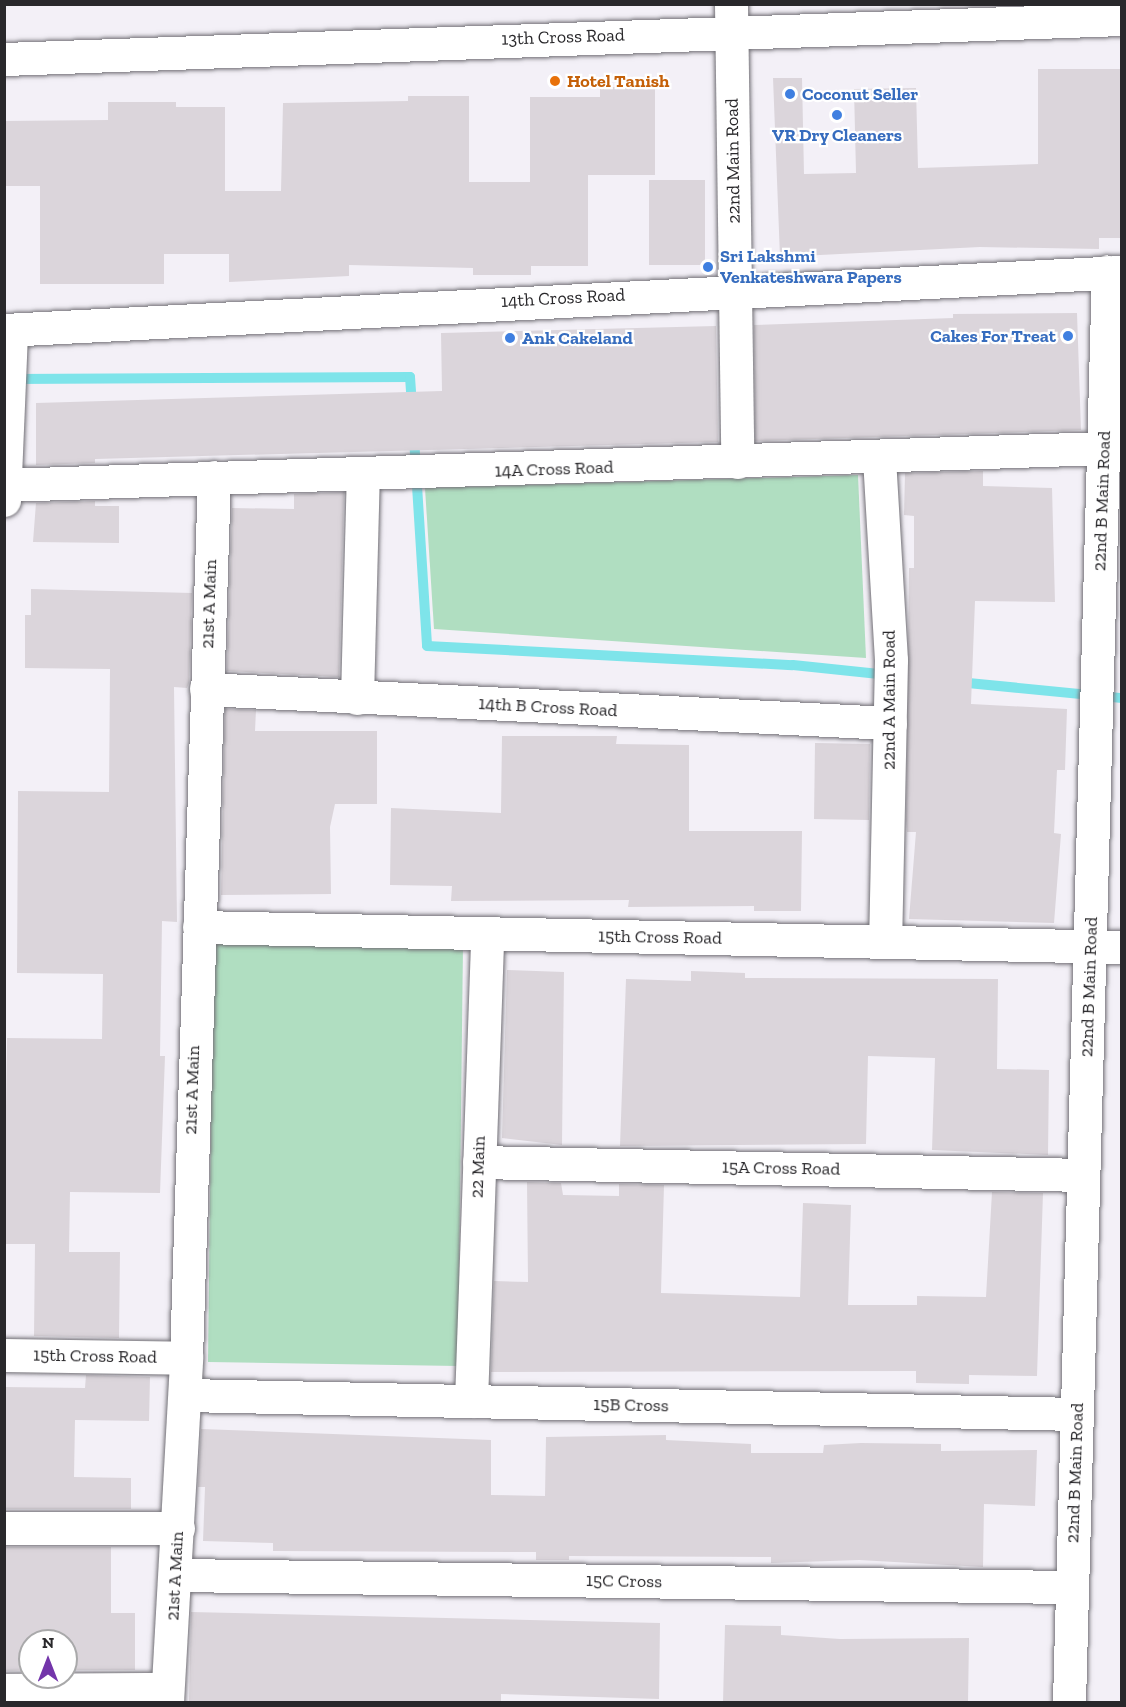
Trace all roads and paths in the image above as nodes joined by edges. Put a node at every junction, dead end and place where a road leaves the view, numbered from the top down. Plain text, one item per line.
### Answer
1 (956, 14) edge
2 (732, 17) edge
3 (1122, 20) edge
4 (4, 58) edge
5 (1115, 272) edge
6 (735, 288) junction
7 (8, 330) edge
8 (1103, 448) junction
9 (879, 458) junction
10 (737, 462) junction
11 (363, 476) junction
12 (214, 477) junction
13 (5, 485) edge
14 (4, 500) edge
15 (206, 689) junction
16 (357, 698) junction
17 (890, 723) junction
18 (199, 927) junction
19 (487, 933) junction
20 (885, 942) junction
21 (1106, 947) edge
22 (478, 1162) junction
23 (1083, 1175) junction
24 (4, 1355) edge
25 (186, 1358) junction
26 (185, 1395) junction
27 (471, 1401) junction
28 (1077, 1414) junction
29 (4, 1528) edge
30 (178, 1528) junction
31 (176, 1575) junction
32 (1072, 1587) junction
33 (4, 1690) edge
34 (167, 1696) edge
35 (1069, 1702) edge

1 - 2 street, 13th Cross Road
1 - 3 street, 13th Cross Road
2 - 4 street, 13th Cross Road
2 - 6 street, 22nd Main Road
5 - 6 street, 14th Cross Road
5 - 8 street, 22nd B Main Road
6 - 7 street, 14th Cross Road
6 - 10 street, 22nd Main Road
7 - 13 street
8 - 9 street, 14A Cross Road
8 - 21 street, 22nd B Main Road
9 - 10 street, 14A Cross Road
9 - 17 street, 22nd A Main Road
10 - 11 street, 14A Cross Road
11 - 12 street, 14A Cross Road
11 - 16 street
12 - 13 street, 14A Cross Road
12 - 15 street, 21st A Main
13 - 14 street
15 - 16 street, 14th B Cross Road
15 - 18 street, 21st A Main
16 - 17 street, 14th B Cross Road
17 - 20 street, 22nd A Main Road
18 - 19 street, 15th Cross Road
18 - 25 street, 21st A Main
19 - 20 street, 15th Cross Road
19 - 22 street, 22 Main
20 - 21 street, 15th Cross Road
21 - 23 street, 22nd B Main Road
22 - 23 street, 15A Cross Road
22 - 27 street, 22 Main
23 - 28 street, 22nd B Main Road
24 - 25 street, 15th Cross Road
25 - 26 street, 21st A Main
26 - 27 street, 15B Cross
26 - 30 street, 21st A Main
27 - 28 street, 15B Cross
28 - 32 street, 22nd B Main Road
29 - 30 street
30 - 31 street, 21st A Main
31 - 32 street, 15C Cross
31 - 34 street, 21st A Main
32 - 35 street, 22nd B Main Road
33 - 34 street

